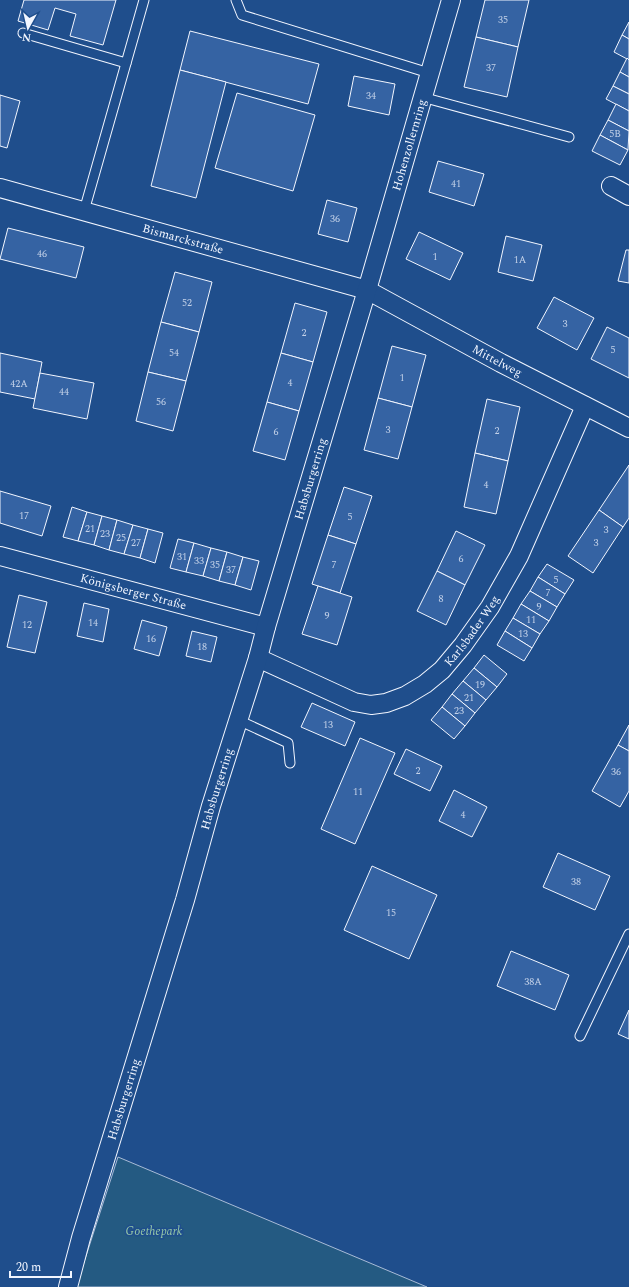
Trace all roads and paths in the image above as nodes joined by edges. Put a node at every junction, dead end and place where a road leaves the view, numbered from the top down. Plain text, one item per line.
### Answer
1 (144, 0) edge
2 (236, 0) edge
3 (451, 0) edge
4 (23, 33) dead end
5 (126, 63) junction
6 (430, 73) junction
7 (422, 97) junction
8 (568, 137) dead end
9 (611, 186) dead end
10 (0, 188) edge
11 (629, 196) edge
12 (84, 211) junction
13 (367, 290) junction
14 (585, 406) junction
15 (629, 428) edge
16 (0, 556) edge
17 (266, 627) junction
18 (258, 658) junction
19 (238, 720) junction
20 (290, 763) dead end
21 (629, 934) edge
22 (580, 1036) dead end
23 (68, 1287) edge

1 - 5 lane
2 - 6 lane
3 - 6 street, Hohenzollernring
4 - 5 lane
5 - 12 lane
6 - 7 street, Hohenzollernring
7 - 8 lane
7 - 13 street, Hohenzollernring
9 - 11 street
10 - 12 street, Bismarckstraße
12 - 13 street, Bismarckstraße
13 - 14 street, Mittelweg
13 - 17 street, Habsburgerring
14 - 15 street, Mittelweg
14 - 18 street, Karlsbader Weg
16 - 17 street, Königsberger Straße
17 - 18 street, Habsburgerring
18 - 19 street, Habsburgerring
19 - 20 lane
19 - 23 street, Habsburgerring
21 - 22 lane

